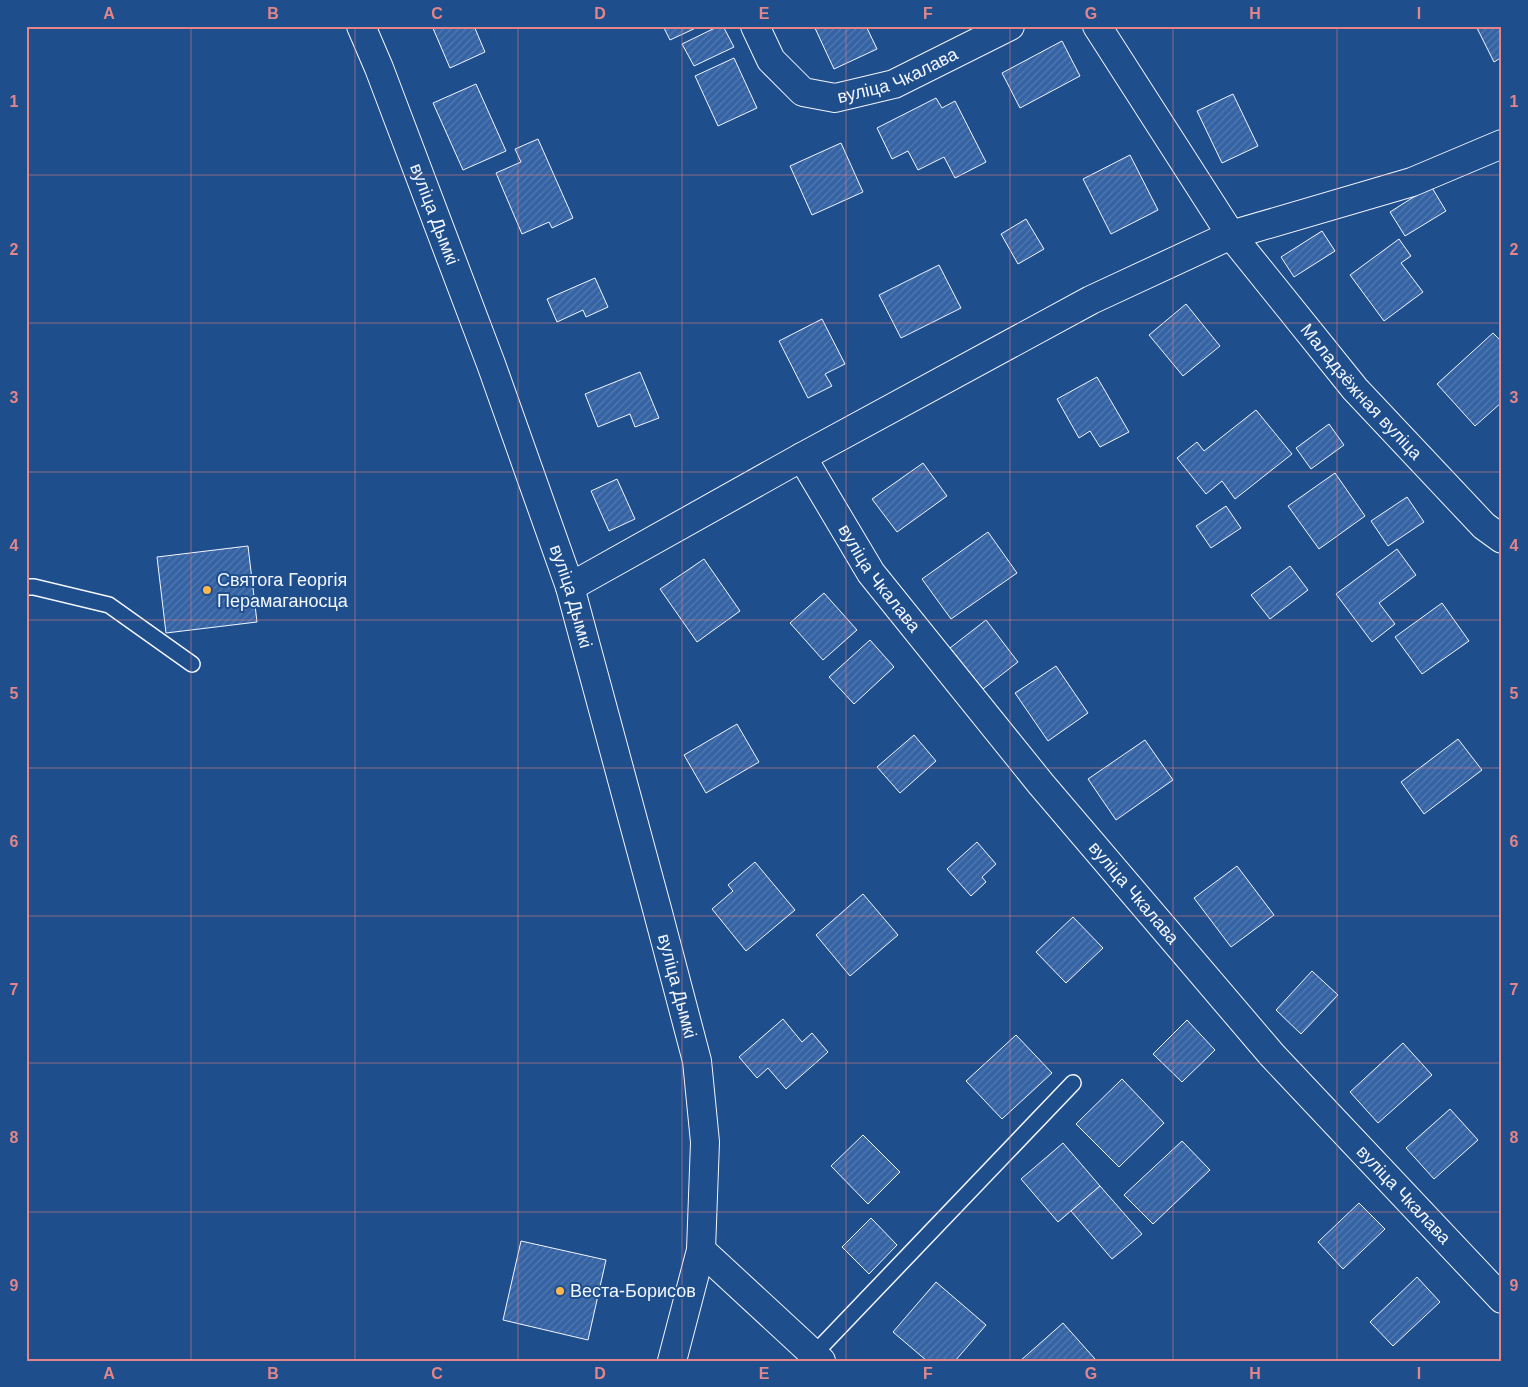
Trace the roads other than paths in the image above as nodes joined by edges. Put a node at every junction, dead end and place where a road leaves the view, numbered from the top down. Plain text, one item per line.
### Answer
1 (361, 26) edge
2 (755, 26) edge
3 (1010, 26) edge
4 (1097, 26) edge
5 (1502, 144) edge
6 (1231, 235) junction
7 (802, 457) junction
8 (1502, 539) edge
9 (570, 587) junction
10 (26, 588) edge
11 (192, 664) dead end
12 (1072, 1083) dead end
13 (701, 1250) junction
14 (1502, 1299) edge
15 (818, 1357) edge
16 (672, 1361) edge

1 - 9 street, вуліца Дымкі
2 - 3 street, вуліца Чкалава
4 - 6 street, Маладзёжная вуліца
5 - 6 street
6 - 7 street
6 - 8 street, Маладзёжная вуліца
7 - 9 street
7 - 14 street, вуліца Чкалава
9 - 13 street, вуліца Дымкі
10 - 11 lane
12 - 15 lane
13 - 15 street
13 - 16 street, вуліца Дымкі

